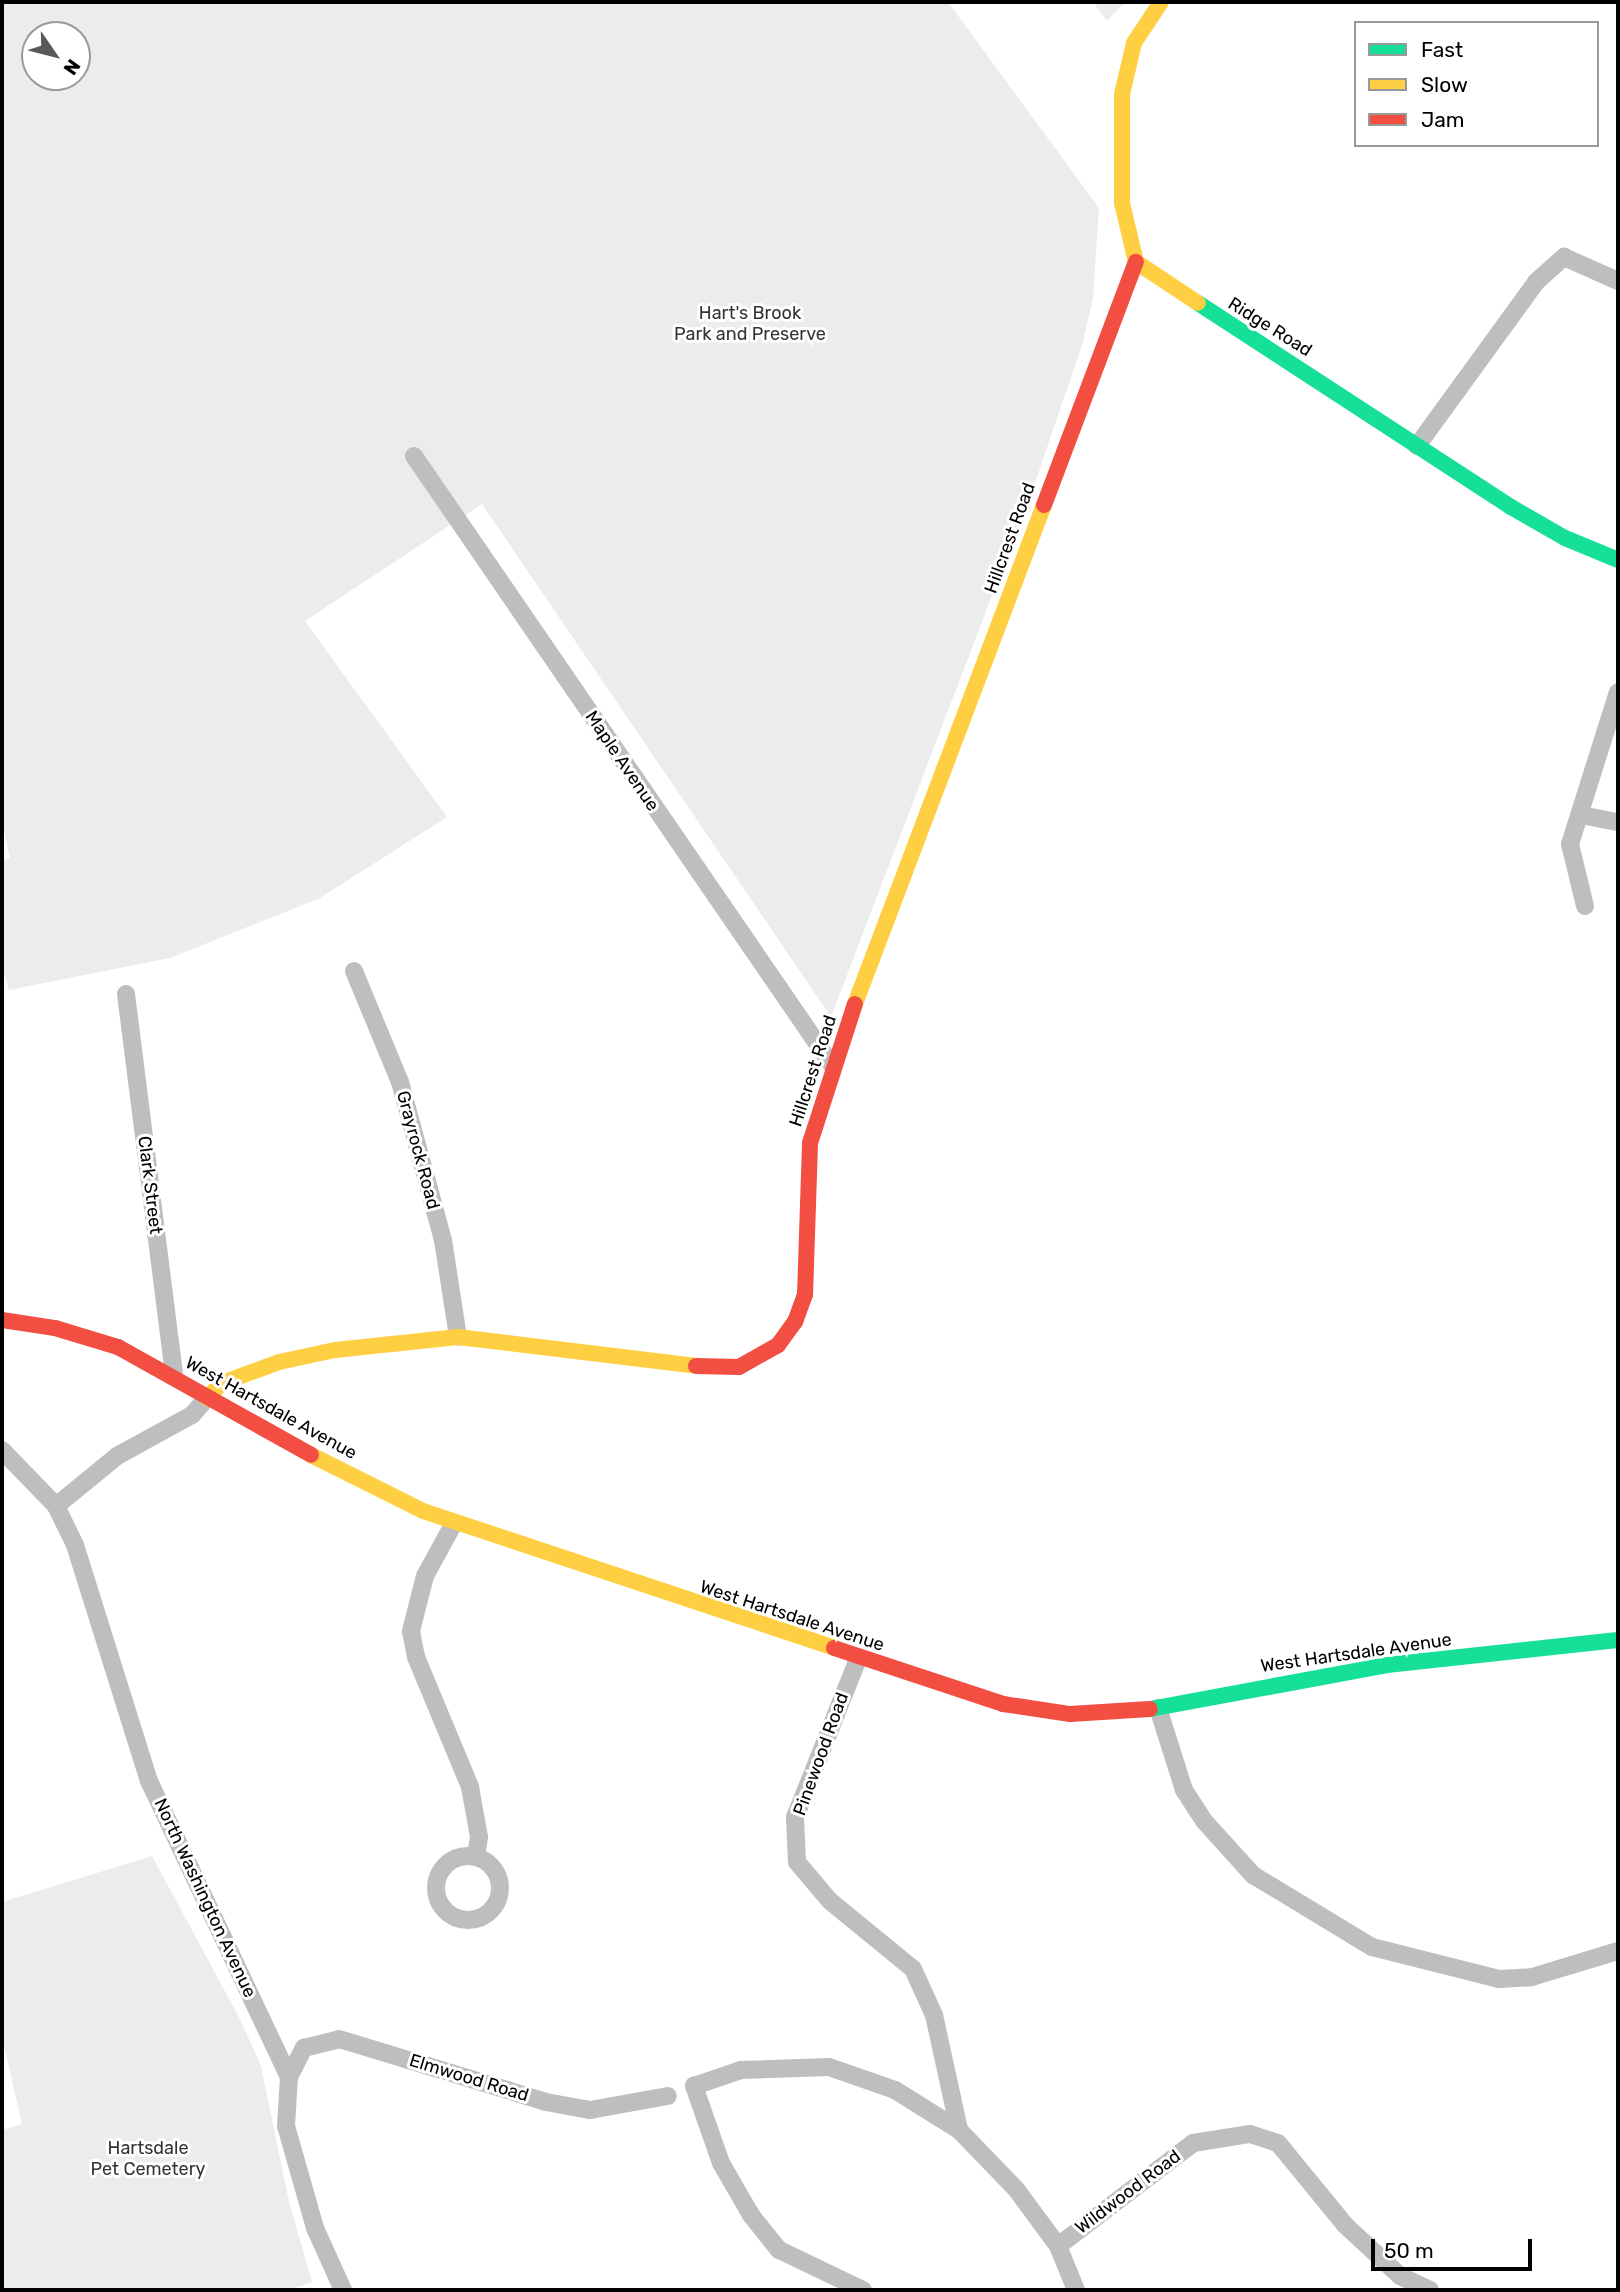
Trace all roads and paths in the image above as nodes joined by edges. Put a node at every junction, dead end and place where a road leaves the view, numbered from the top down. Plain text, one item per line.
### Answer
1 (1161, 2) edge
2 (1136, 262) junction
3 (1618, 281) edge
4 (1417, 446) junction
5 (414, 456) dead end
6 (1618, 560) edge
7 (1618, 692) edge
8 (1581, 816) junction
9 (1618, 821) edge
10 (1585, 906) dead end
11 (354, 971) dead end
12 (126, 994) dead end
13 (832, 1065) junction
14 (2, 1320) edge
15 (458, 1337) junction
16 (174, 1376) junction
17 (207, 1398) junction
18 (2, 1450) edge
19 (56, 1506) junction
20 (454, 1523) junction
21 (1618, 1640) edge
22 (858, 1658) junction
23 (1158, 1708) junction
24 (476, 1856) dead end
25 (1618, 1951) edge
26 (289, 2077) junction
27 (668, 2096) dead end
28 (959, 2130) junction
29 (1058, 2246) junction
30 (343, 2290) edge
31 (863, 2290) edge
32 (1076, 2290) edge
33 (1430, 2290) edge

1 - 2 street
2 - 4 street, Ridge Road
2 - 13 street, Hillcrest Road
3 - 4 street
4 - 6 street, Ridge Road
5 - 13 street, Maple Avenue
7 - 8 street
8 - 9 street
8 - 10 street
11 - 15 street, Grayrock Road
12 - 16 street, Clark Street
13 - 15 street, Hillcrest Road
14 - 16 street, West Hartsdale Avenue
15 - 17 street, Hillcrest Road
16 - 17 street, West Hartsdale Avenue
17 - 19 street
17 - 20 street, West Hartsdale Avenue
18 - 19 street, North Washington Avenue
19 - 26 street, North Washington Avenue
20 - 22 street, West Hartsdale Avenue
20 - 24 street
21 - 23 street, West Hartsdale Avenue
22 - 23 street, West Hartsdale Avenue
22 - 28 street, Pinewood Road
23 - 25 street
26 - 27 street, Elmwood Road
26 - 30 street, North Washington Avenue
28 - 29 street
28 - 31 street
29 - 32 street
29 - 33 street, Wildwood Road

